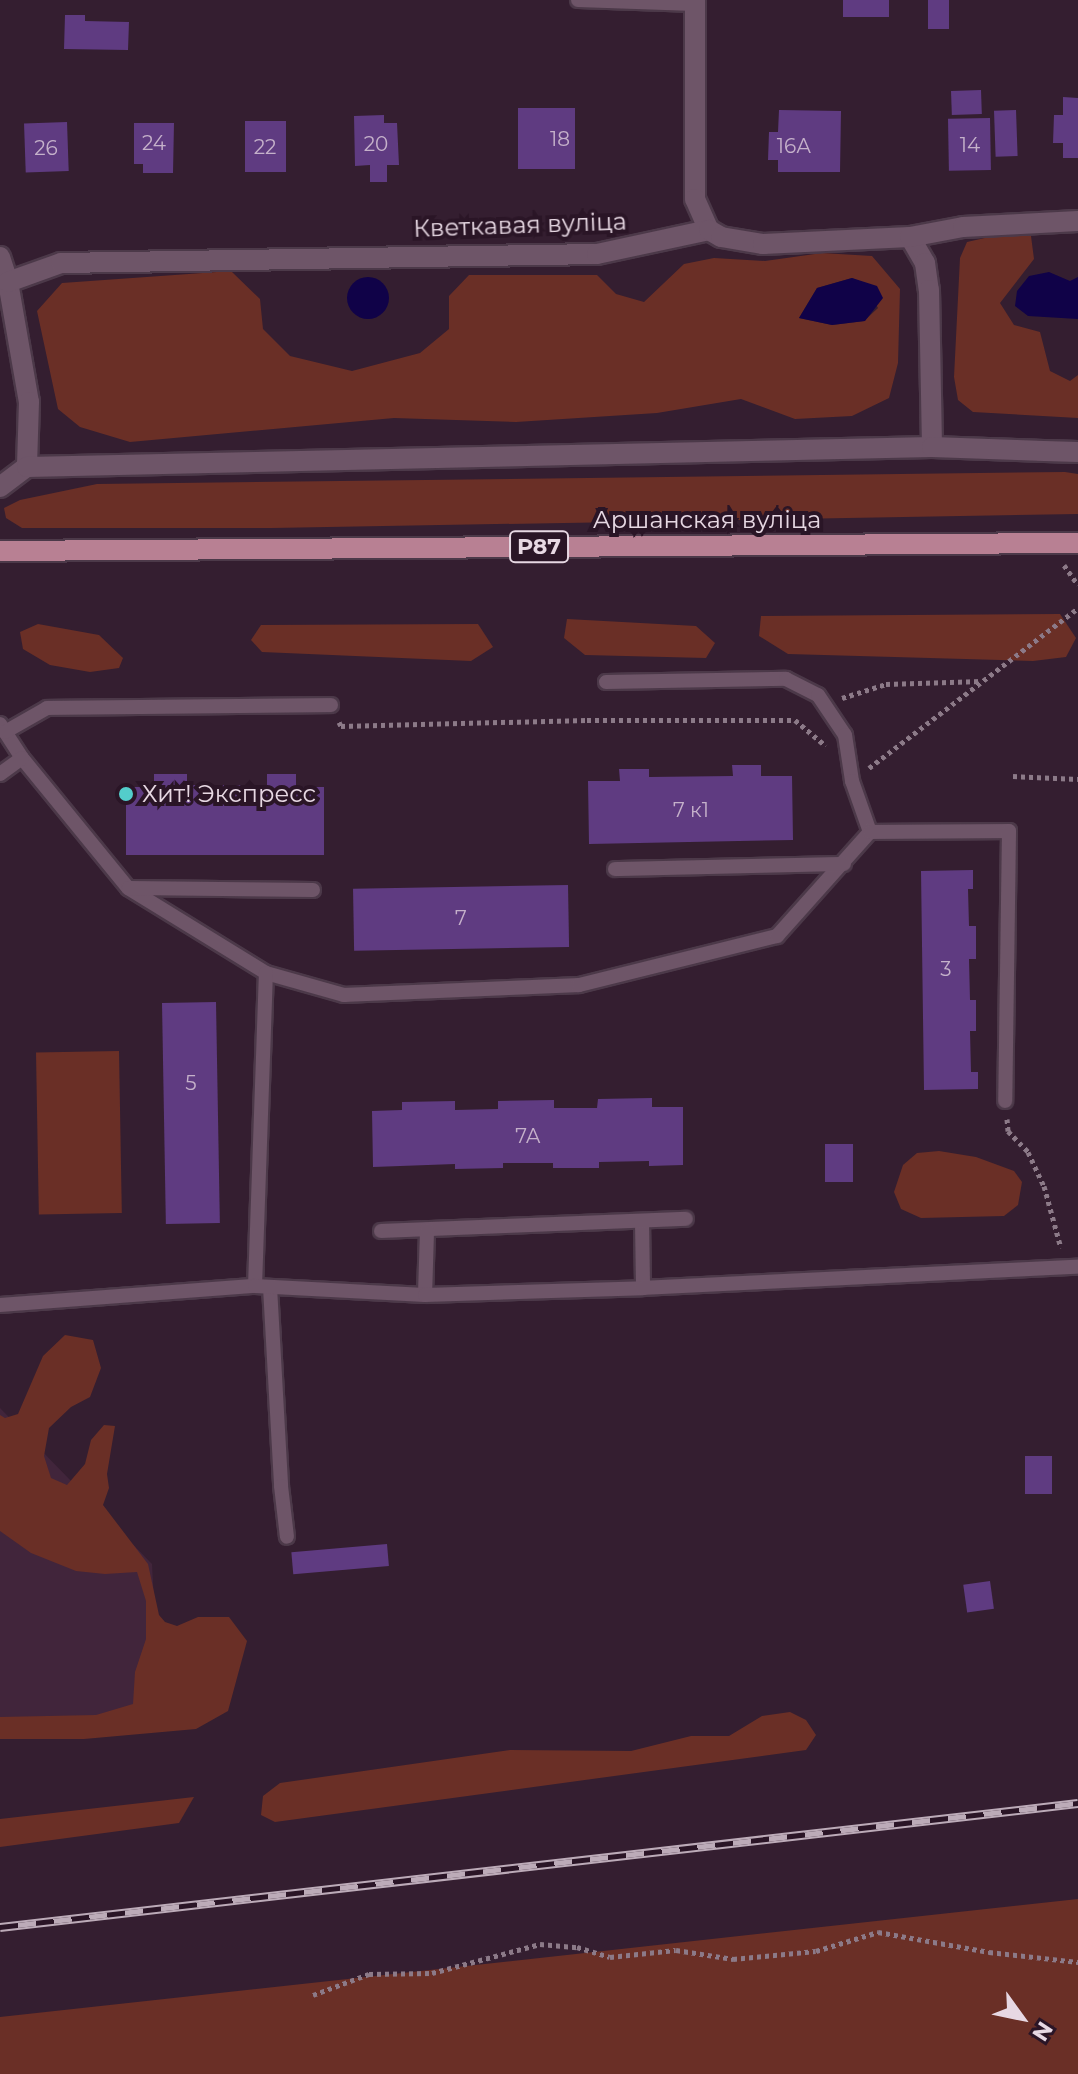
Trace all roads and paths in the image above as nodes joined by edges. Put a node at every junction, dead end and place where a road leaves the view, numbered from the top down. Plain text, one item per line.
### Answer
1 (578, 0) edge
2 (695, 2) edge
3 (1078, 221) edge
4 (709, 230) junction
5 (910, 237) junction
6 (0, 257) edge
7 (8, 282) junction
8 (932, 447) junction
9 (1078, 452) edge
10 (27, 467) junction
11 (0, 487) edge
12 (1078, 543) edge
13 (0, 551) edge
14 (1078, 608) edge
15 (982, 681) junction
16 (606, 682) dead end
17 (824, 704) junction
18 (331, 705) joint
19 (795, 720) junction
20 (2, 728) edge
21 (828, 748) dead end
22 (22, 758) junction
23 (0, 774) edge
24 (1013, 776) dead end
25 (1078, 779) edge
26 (852, 781) junction
27 (870, 832) junction
28 (844, 864) junction
29 (615, 869) dead end
30 (128, 888) junction
31 (313, 890) dead end
32 (266, 973) junction
33 (1005, 1101) joint
34 (686, 1219) dead end
35 (642, 1221) junction
36 (427, 1230) junction
37 (381, 1231) dead end
38 (1073, 1267) edge
39 (262, 1286) junction
40 (643, 1288) junction
41 (425, 1295) junction
42 (0, 1305) edge
43 (287, 1537) dead end
44 (1078, 1962) edge
45 (313, 1995) dead end

1 - 2 lane
2 - 4 street
3 - 5 street, Кветкавая вуліца
4 - 5 street, Кветкавая вуліца
4 - 7 street, Кветкавая вуліца
5 - 8 street
6 - 7 street
7 - 10 street
8 - 9 street
8 - 10 street
10 - 11 street
12 - 13 main road, Аршанская вуліца / Р87
14 - 15 path
15 - 17 path
15 - 26 path
16 - 17 lane
17 - 19 path
17 - 26 lane
18 - 19 path
18 - 20 lane
19 - 21 path
20 - 22 lane
22 - 23 lane
22 - 30 lane
24 - 25 path
26 - 27 lane
27 - 28 lane
27 - 33 lane
28 - 29 lane
28 - 32 lane
30 - 31 lane
30 - 32 lane
32 - 39 lane
33 - 38 path
34 - 35 lane
35 - 36 lane
35 - 40 lane
36 - 37 lane
36 - 41 lane
38 - 40 lane
39 - 41 lane
39 - 42 lane
39 - 43 lane
40 - 41 lane
44 - 45 path

